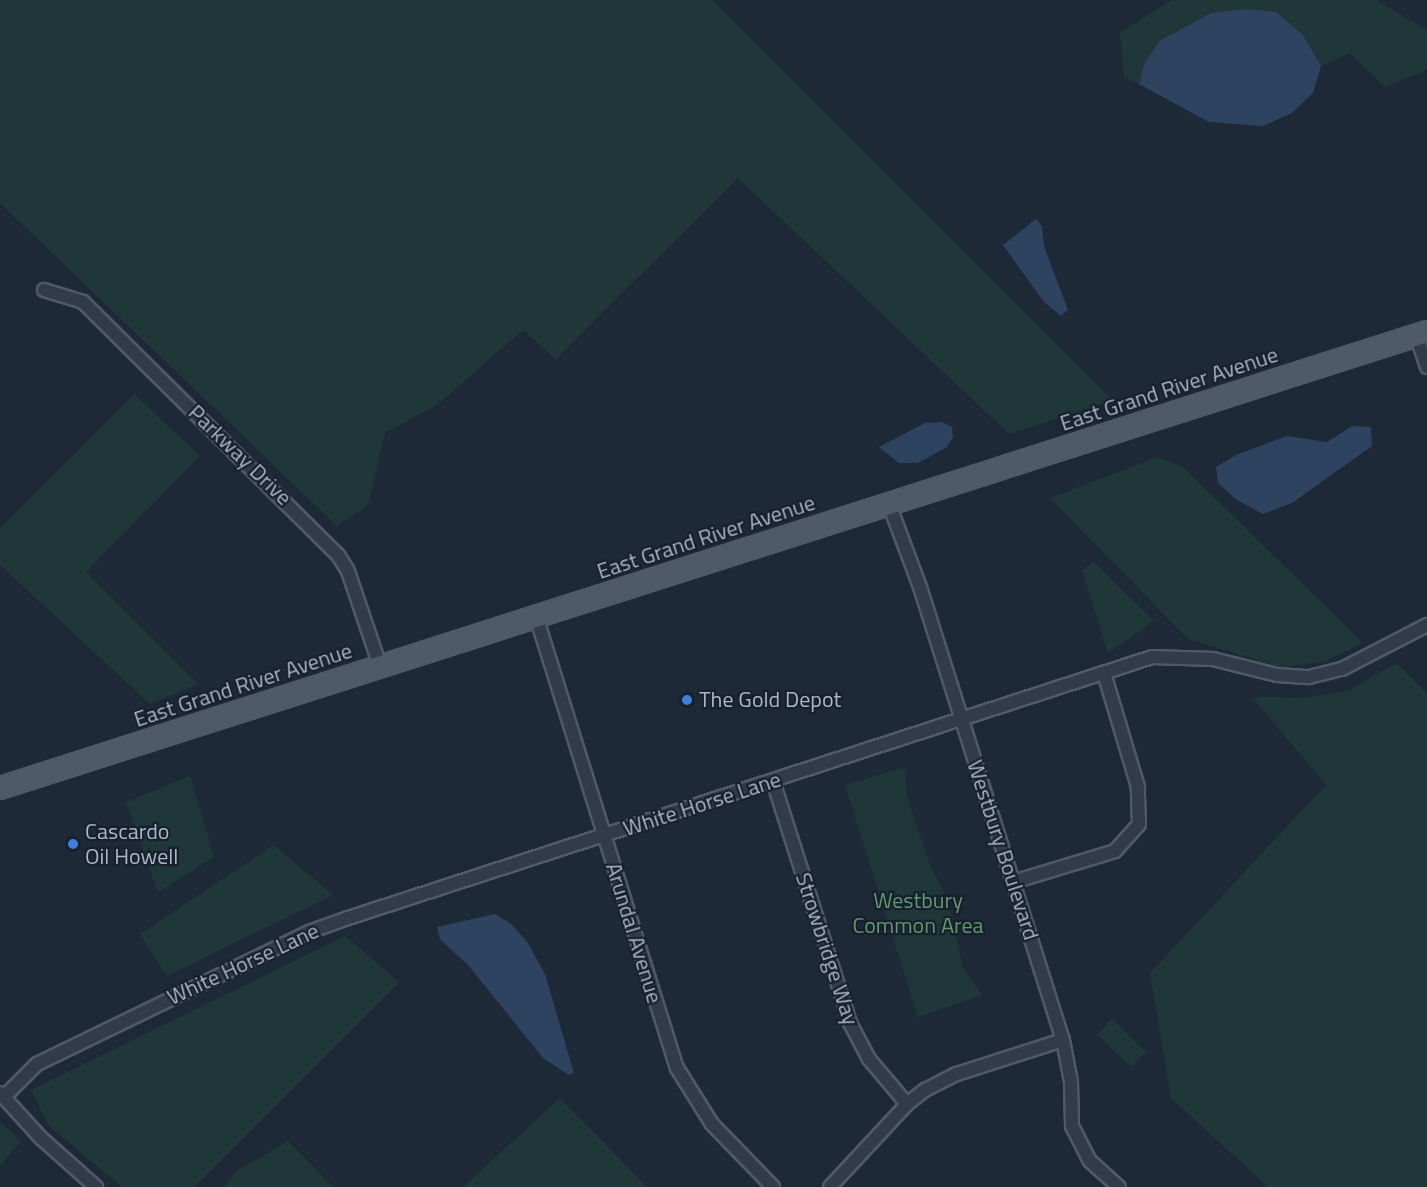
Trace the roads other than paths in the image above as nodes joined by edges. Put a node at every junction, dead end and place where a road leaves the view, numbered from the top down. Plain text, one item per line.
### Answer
1 (44, 290) dead end
2 (1422, 333) edge
3 (1427, 367) edge
4 (889, 504) junction
5 (536, 616) junction
6 (1427, 625) edge
7 (380, 666) junction
8 (1104, 673) junction
9 (962, 720) junction
10 (772, 782) junction
11 (0, 788) edge
12 (604, 836) junction
13 (1013, 882) junction
14 (1063, 1040) junction
15 (2, 1095) edge
16 (908, 1104) junction
17 (96, 1187) edge
18 (773, 1187) edge
19 (830, 1187) edge
20 (1119, 1187) edge

1 - 7 street, Parkway Drive
2 - 3 street
2 - 4 main road, East Grand River Avenue
4 - 5 main road, East Grand River Avenue
4 - 9 street, Westbury Boulevard
5 - 7 main road, East Grand River Avenue
5 - 12 street, Arundal Avenue
6 - 8 street, White Horse Lane
7 - 11 main road, East Grand River Avenue
8 - 9 street, White Horse Lane
8 - 13 street
9 - 10 street, White Horse Lane
9 - 13 street, Westbury Boulevard
10 - 12 street, White Horse Lane
10 - 16 street, Strowbridge Way
12 - 15 street, White Horse Lane
12 - 18 street, Arundal Avenue
13 - 14 street, Westbury Boulevard
14 - 16 street
14 - 20 street, Westbury Boulevard
15 - 17 street
16 - 19 street

